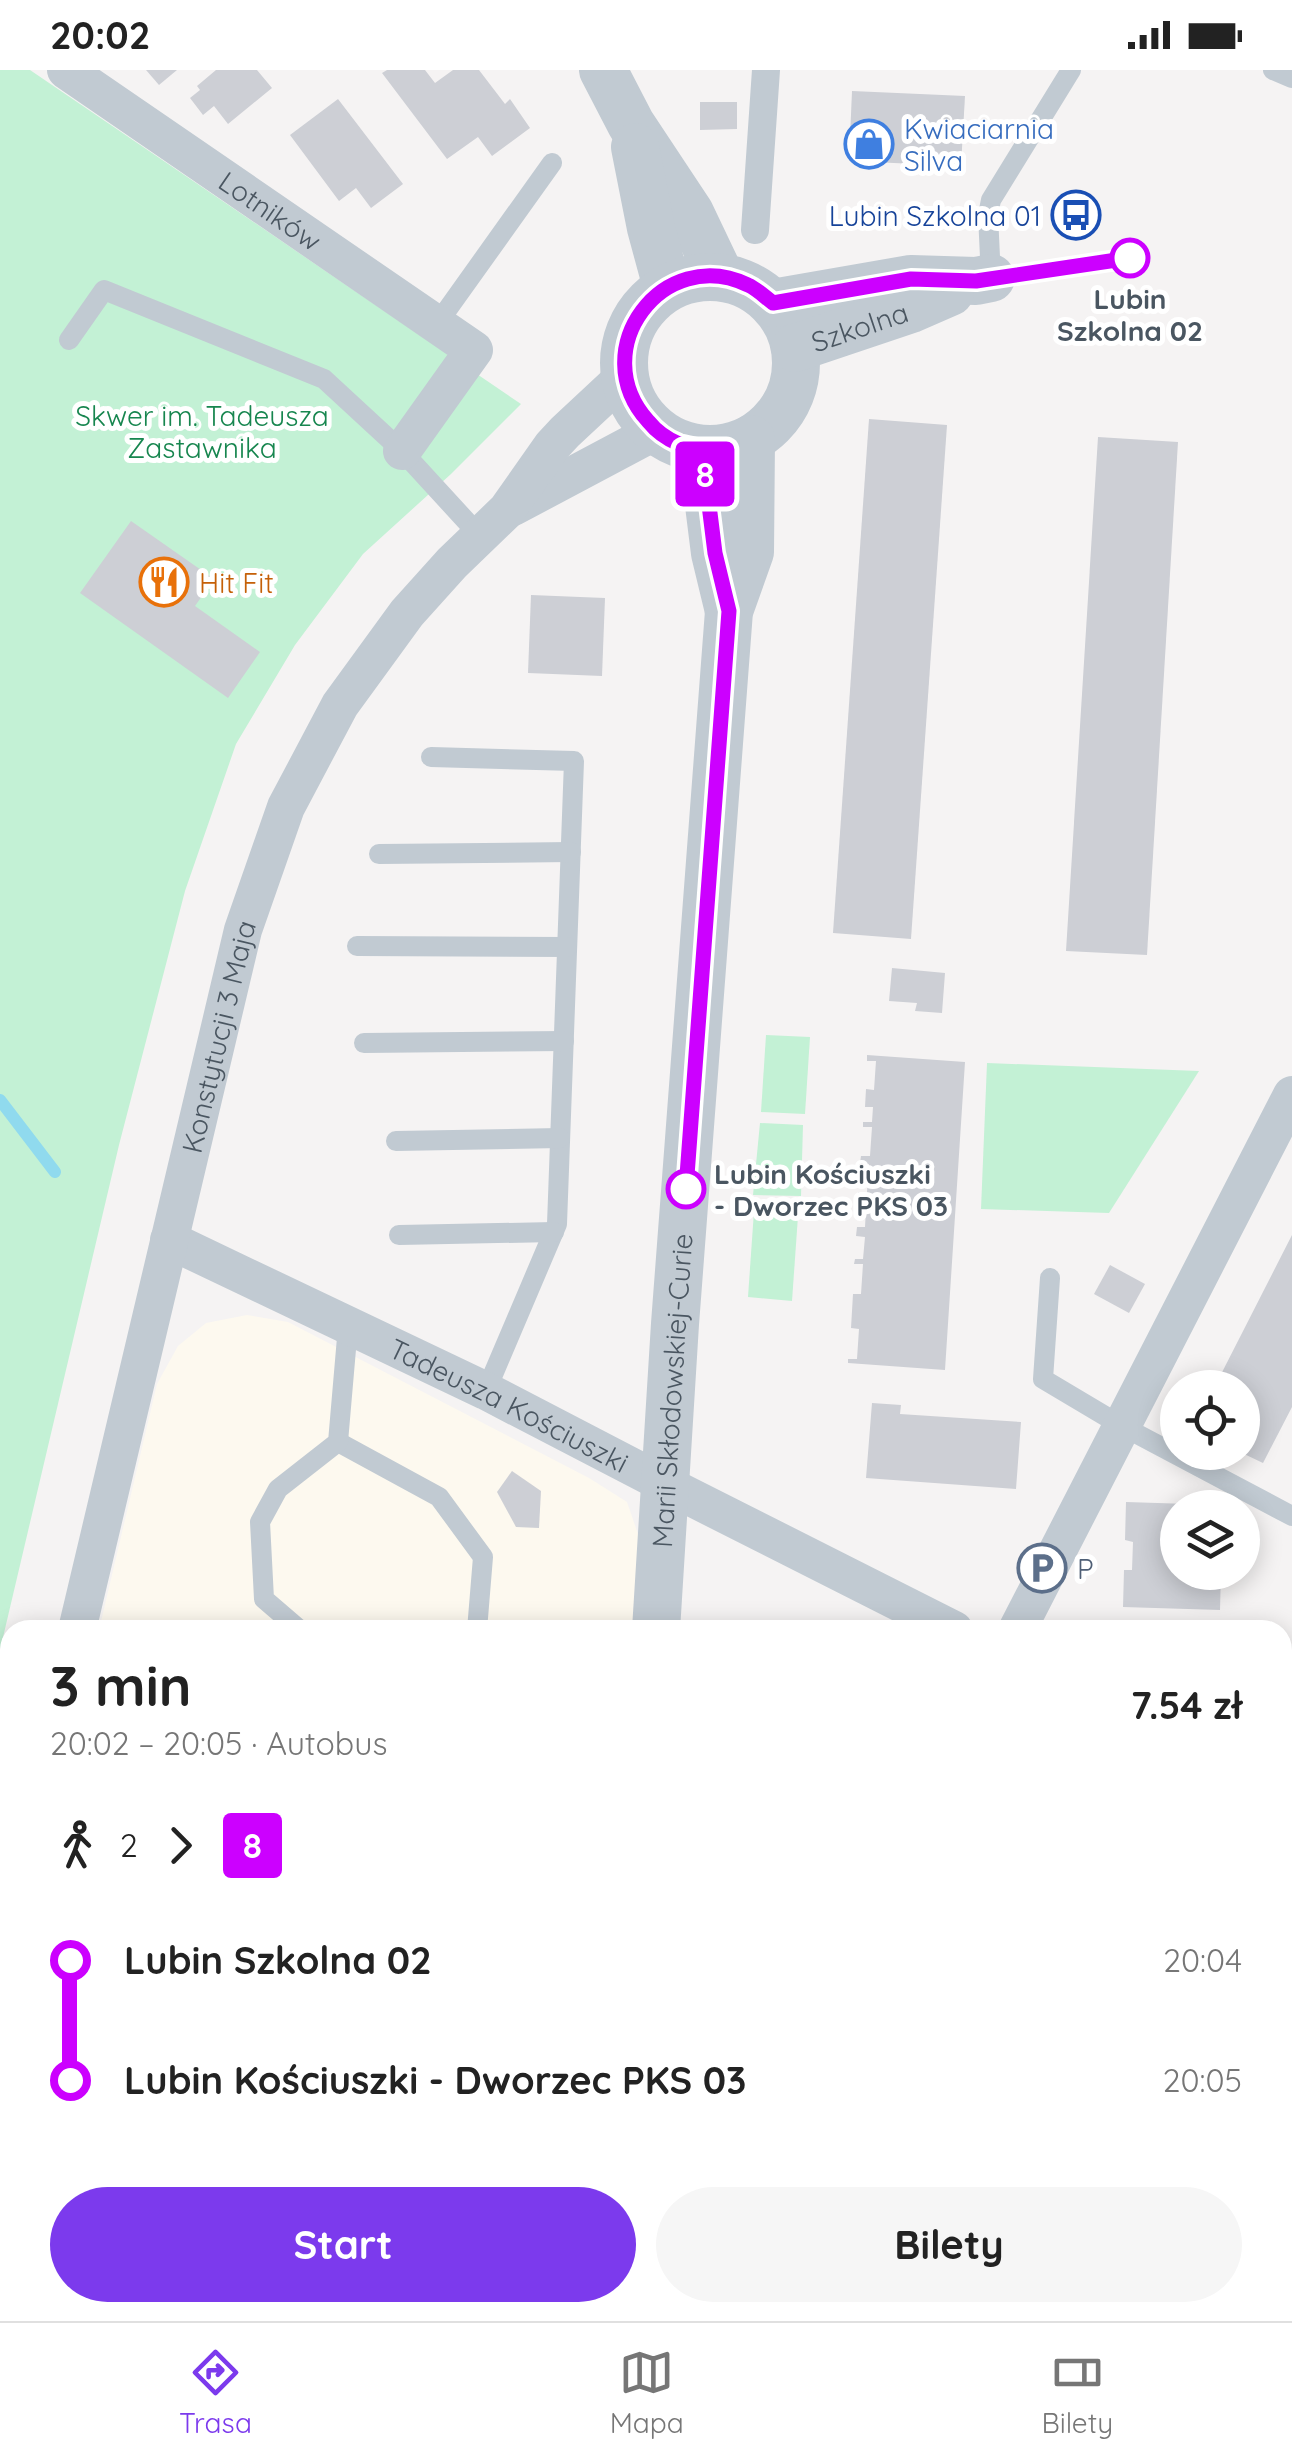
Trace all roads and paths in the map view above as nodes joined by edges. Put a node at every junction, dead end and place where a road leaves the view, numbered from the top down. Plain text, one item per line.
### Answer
1 (66, 70) edge
2 (603, 70) edge
3 (766, 70) edge
4 (1071, 70) edge
5 (1273, 70) edge
6 (1292, 78) edge
7 (630, 124) junction
8 (552, 163) dead end
9 (754, 230) dead end
10 (720, 276) junction
11 (983, 280) junction
12 (667, 287) junction
13 (773, 303) junction
14 (436, 324) junction
15 (68, 340) dead end
16 (796, 348) junction
17 (624, 377) junction
18 (656, 431) junction
19 (751, 439) junction
20 (702, 449) junction
21 (402, 451) junction
22 (493, 523) junction
23 (729, 611) junction
24 (431, 757) dead end
25 (571, 852) junction
26 (379, 854) dead end
27 (357, 946) dead end
28 (567, 947) junction
29 (564, 1042) junction
30 (364, 1044) dead end
31 (1292, 1095) edge
32 (560, 1138) junction
33 (396, 1141) dead end
34 (554, 1232) junction
35 (399, 1235) dead end
36 (169, 1240) junction
37 (1050, 1278) dead end
38 (348, 1326) junction
39 (486, 1391) junction
40 (1122, 1426) junction
41 (338, 1442) junction
42 (664, 1484) junction
43 (1292, 1516) edge
44 (79, 1620) edge
45 (288, 1620) edge
46 (478, 1620) edge
47 (657, 1620) edge
48 (934, 1620) edge
49 (1022, 1620) edge

1 - 14 street, Lotników
2 - 7 street
3 - 9 street
4 - 11 lane
5 - 6 lane
7 - 10 street
7 - 12 street
8 - 14 lane
10 - 12 street
10 - 13 street
11 - 13 street, Szkolna
11 - 16 street, Szkolna
12 - 17 street
13 - 16 street
14 - 21 street, Lotników
15 - 21 lane
16 - 19 street
17 - 18 street
17 - 22 street, Konstytucji 3 Maja
18 - 20 street
18 - 22 street, Konstytucji 3 Maja
19 - 20 street
19 - 23 street, Marii Skłodowskiej-Curie
20 - 23 street, Marii Skłodowskiej-Curie
21 - 22 lane
22 - 36 street, Konstytucji 3 Maja
23 - 42 street, Marii Skłodowskiej-Curie
24 - 25 lane
25 - 26 lane
25 - 28 lane
27 - 28 lane
28 - 29 lane
29 - 30 lane
29 - 32 lane
31 - 40 street
32 - 33 lane
32 - 34 lane
34 - 35 lane
34 - 39 lane
36 - 38 street, Tadeusza Kościuszki
36 - 44 street, Konstytucji 3 Maja
37 - 40 lane
38 - 39 street, Tadeusza Kościuszki
38 - 41 lane
39 - 42 street, Tadeusza Kościuszki
40 - 43 lane
40 - 49 street
41 - 45 lane
41 - 46 lane
42 - 47 street, Marii Skłodowskiej-Curie
42 - 48 street, Tadeusza Kościuszki

